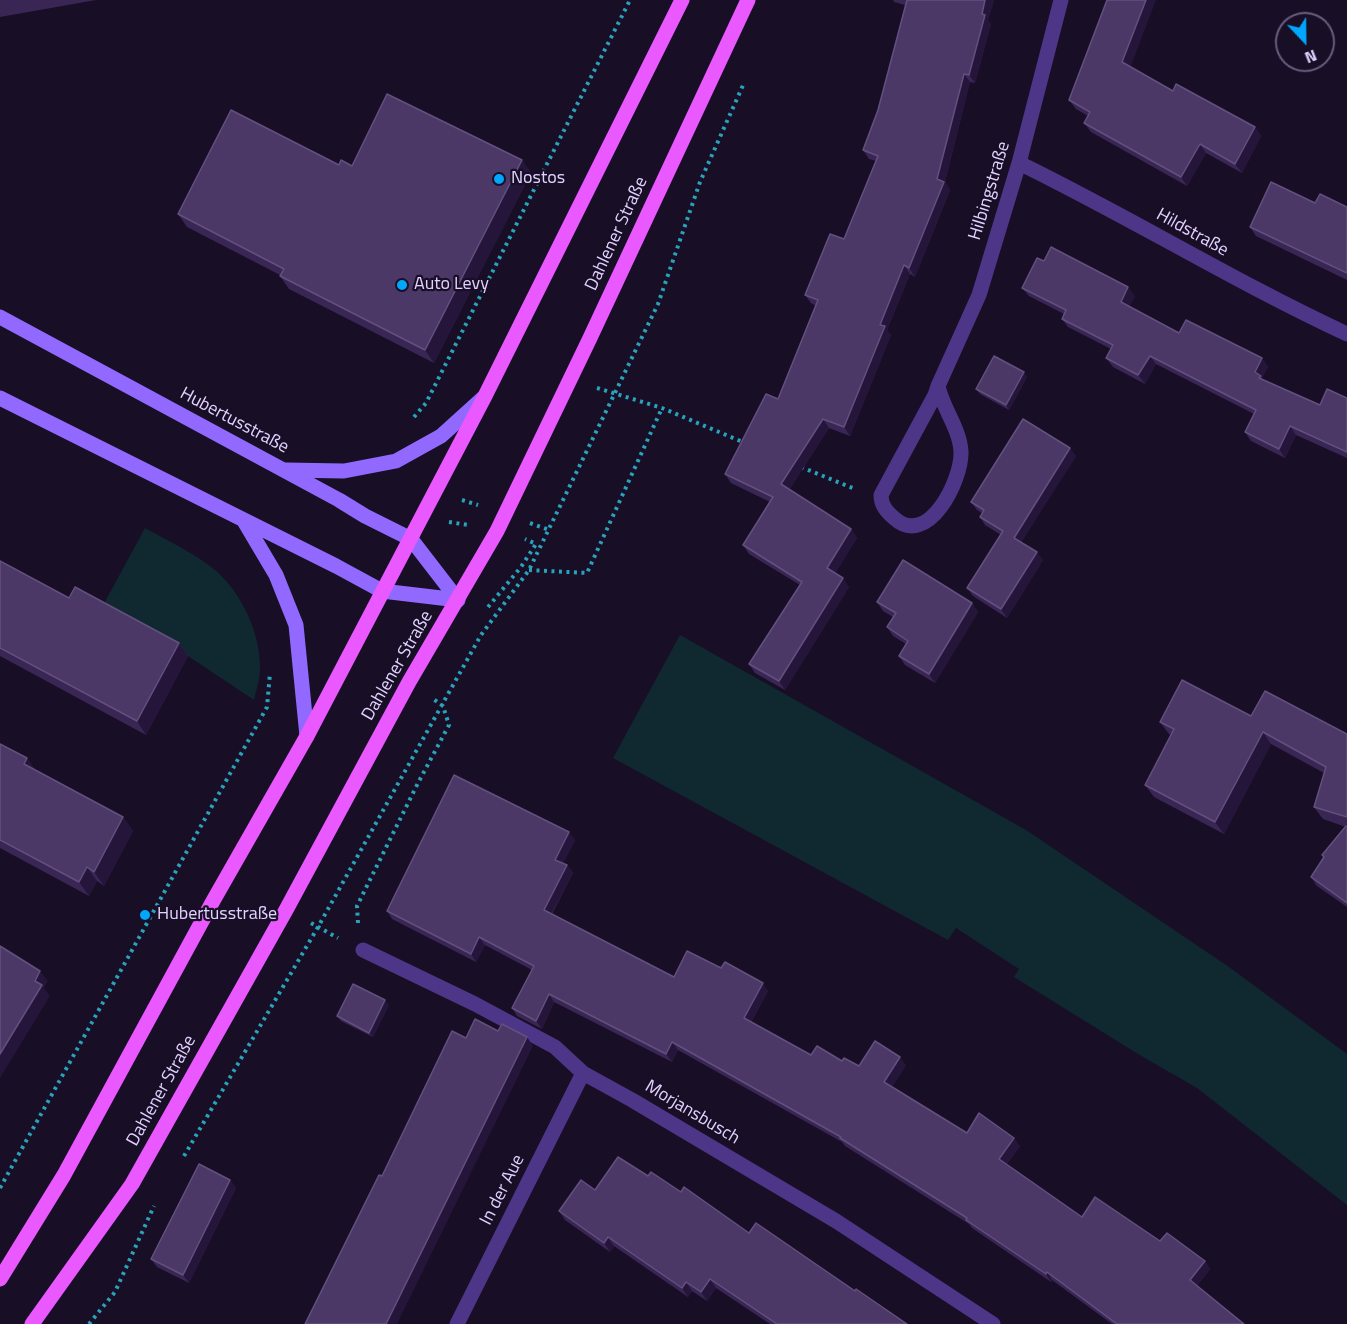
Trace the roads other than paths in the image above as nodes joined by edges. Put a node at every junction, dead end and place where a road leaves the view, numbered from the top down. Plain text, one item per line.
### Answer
1 (682, 0) edge
2 (748, 0) edge
3 (1062, 0) edge
4 (1019, 164) junction
5 (0, 317) edge
6 (1347, 334) edge
7 (938, 386) junction
8 (485, 396) junction
9 (0, 398) edge
10 (283, 469) junction
11 (244, 521) junction
12 (411, 539) junction
13 (382, 591) junction
14 (458, 600) junction
15 (307, 736) junction
16 (363, 950) road end
17 (583, 1073) junction
18 (0, 1279) edge
19 (32, 1324) edge
20 (457, 1324) edge
21 (993, 1324) edge

1 - 8 main road
2 - 14 main road, Dahlener Straße
3 - 4 street, Hilbingstraße
4 - 6 street, Hildstraße
4 - 7 street, Hilbingstraße
5 - 10 main road, Hubertusstraße
7 - 7 street, Hilbingstraße
8 - 10 main road
8 - 12 main road
9 - 11 main road
10 - 12 main road, Hubertusstraße
11 - 13 main road
11 - 15 main road
12 - 13 main road
12 - 14 main road, Hubertusstraße
13 - 14 main road
13 - 15 main road
14 - 19 main road, Dahlener Straße
15 - 18 main road
16 - 17 street, Morjansbusch
17 - 20 street, In der Aue
17 - 21 street, Morjansbusch

